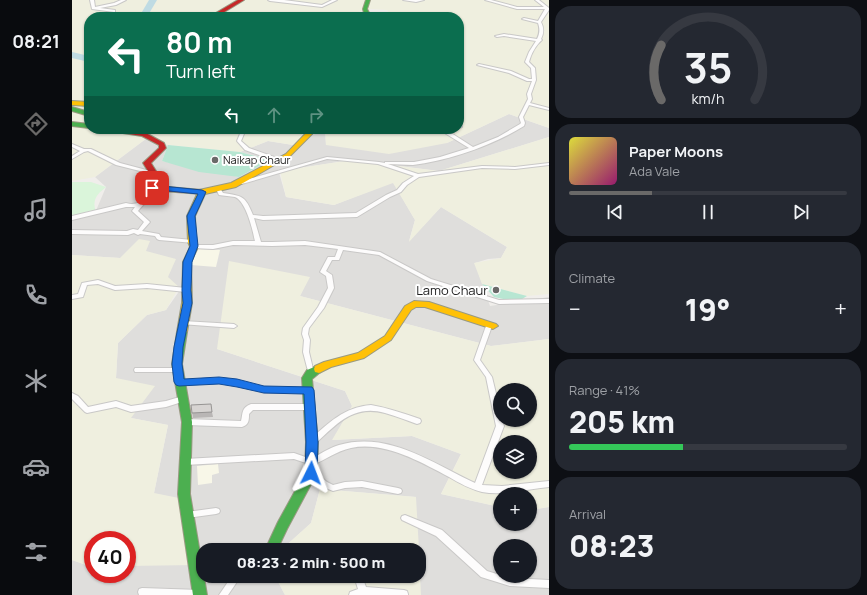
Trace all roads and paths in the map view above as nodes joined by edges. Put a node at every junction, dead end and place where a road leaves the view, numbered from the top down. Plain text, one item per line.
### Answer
1 (92, 0) edge
2 (124, 0) edge
3 (242, 0) edge
4 (270, 0) edge
5 (335, 0) edge
6 (368, 0) edge
7 (405, 0) edge
8 (422, 0) edge
9 (494, 0) edge
10 (537, 0) edge
11 (488, 1) edge
12 (96, 8) junction
13 (547, 8) junction
14 (114, 11) dead end
15 (221, 12) edge
16 (366, 12) edge
17 (524, 19) dead end
18 (539, 22) junction
19 (497, 36) dead end
20 (540, 40) junction
21 (479, 65) dead end
22 (534, 80) junction
23 (72, 103) edge
24 (84, 104) edge
25 (528, 104) junction
26 (72, 109) edge
27 (549, 109) edge
28 (84, 113) edge
29 (72, 124) edge
30 (84, 125) edge
31 (144, 134) edge
32 (242, 134) edge
33 (309, 134) edge
34 (450, 134) edge
35 (72, 145) edge
36 (472, 148) junction
37 (83, 151) junction
38 (72, 158) edge
39 (278, 160) junction
40 (383, 164) junction
41 (549, 164) edge
42 (152, 173) junction
43 (418, 176) junction
44 (233, 185) junction
45 (158, 189) junction
46 (218, 189) junction
47 (202, 192) junction
48 (140, 206) junction
49 (250, 216) junction
50 (72, 218) edge
51 (72, 232) edge
52 (138, 233) junction
53 (258, 243) junction
54 (193, 244) junction
55 (341, 248) junction
56 (186, 290) junction
57 (72, 297) edge
58 (549, 301) edge
59 (183, 322) junction
60 (234, 326) dead end
61 (491, 326) joint
62 (137, 370) dead end
63 (178, 370) junction
64 (311, 373) junction
65 (179, 382) junction
66 (309, 390) junction
67 (72, 396) edge
68 (183, 399) junction
69 (309, 407) junction
70 (417, 421) dead end
71 (187, 422) junction
72 (312, 442) junction
73 (184, 462) junction
74 (312, 462) junction
75 (311, 473) junction
76 (549, 484) edge
77 (477, 487) junction
78 (398, 491) dead end
79 (216, 511) dead end
80 (187, 515) junction
81 (405, 518) dead end
82 (274, 543) edge
83 (233, 583) edge
84 (360, 583) edge
85 (549, 584) edge
86 (363, 591) junction
87 (142, 592) dead end
88 (404, 594) dead end
89 (200, 595) edge
90 (224, 595) edge
91 (353, 595) edge

1 - 12 street
2 - 12 street
3 - 15 street
4 - 5 street
6 - 16 street
7 - 8 street
9 - 11 street
10 - 13 street
11 - 13 street
12 - 14 street
13 - 18 street
17 - 18 street
18 - 20 street
19 - 20 street
20 - 22 street
21 - 22 street
22 - 25 street
23 - 24 street
25 - 27 street
25 - 36 street
26 - 28 street
29 - 30 street
31 - 42 street
32 - 39 street
33 - 39 street
34 - 36 street
35 - 37 street
36 - 40 street
37 - 38 street
37 - 42 street
39 - 44 street
40 - 43 street
40 - 44 street
41 - 43 street
42 - 45 street
43 - 49 street
44 - 46 street
45 - 47 street
45 - 48 street
46 - 47 street
46 - 49 street
47 - 54 street
48 - 50 street
48 - 52 street
49 - 53 street
51 - 52 street
52 - 54 street
53 - 54 street
53 - 55 street
54 - 56 street
55 - 58 street
55 - 64 street
56 - 57 street
56 - 59 street
59 - 60 street
59 - 63 street
61 - 64 street
61 - 77 street
62 - 63 street
63 - 65 street
64 - 66 street
65 - 66 street
65 - 68 street
66 - 69 street
67 - 68 street
68 - 71 street
69 - 71 street
69 - 72 street
70 - 72 street
71 - 73 street
72 - 74 street
73 - 74 street
73 - 80 street
74 - 75 street
74 - 77 street
75 - 78 street
75 - 82 street
76 - 77 street
79 - 80 street
80 - 89 street
81 - 85 street
83 - 90 street
84 - 86 street
86 - 88 street
86 - 91 street
87 - 89 street

